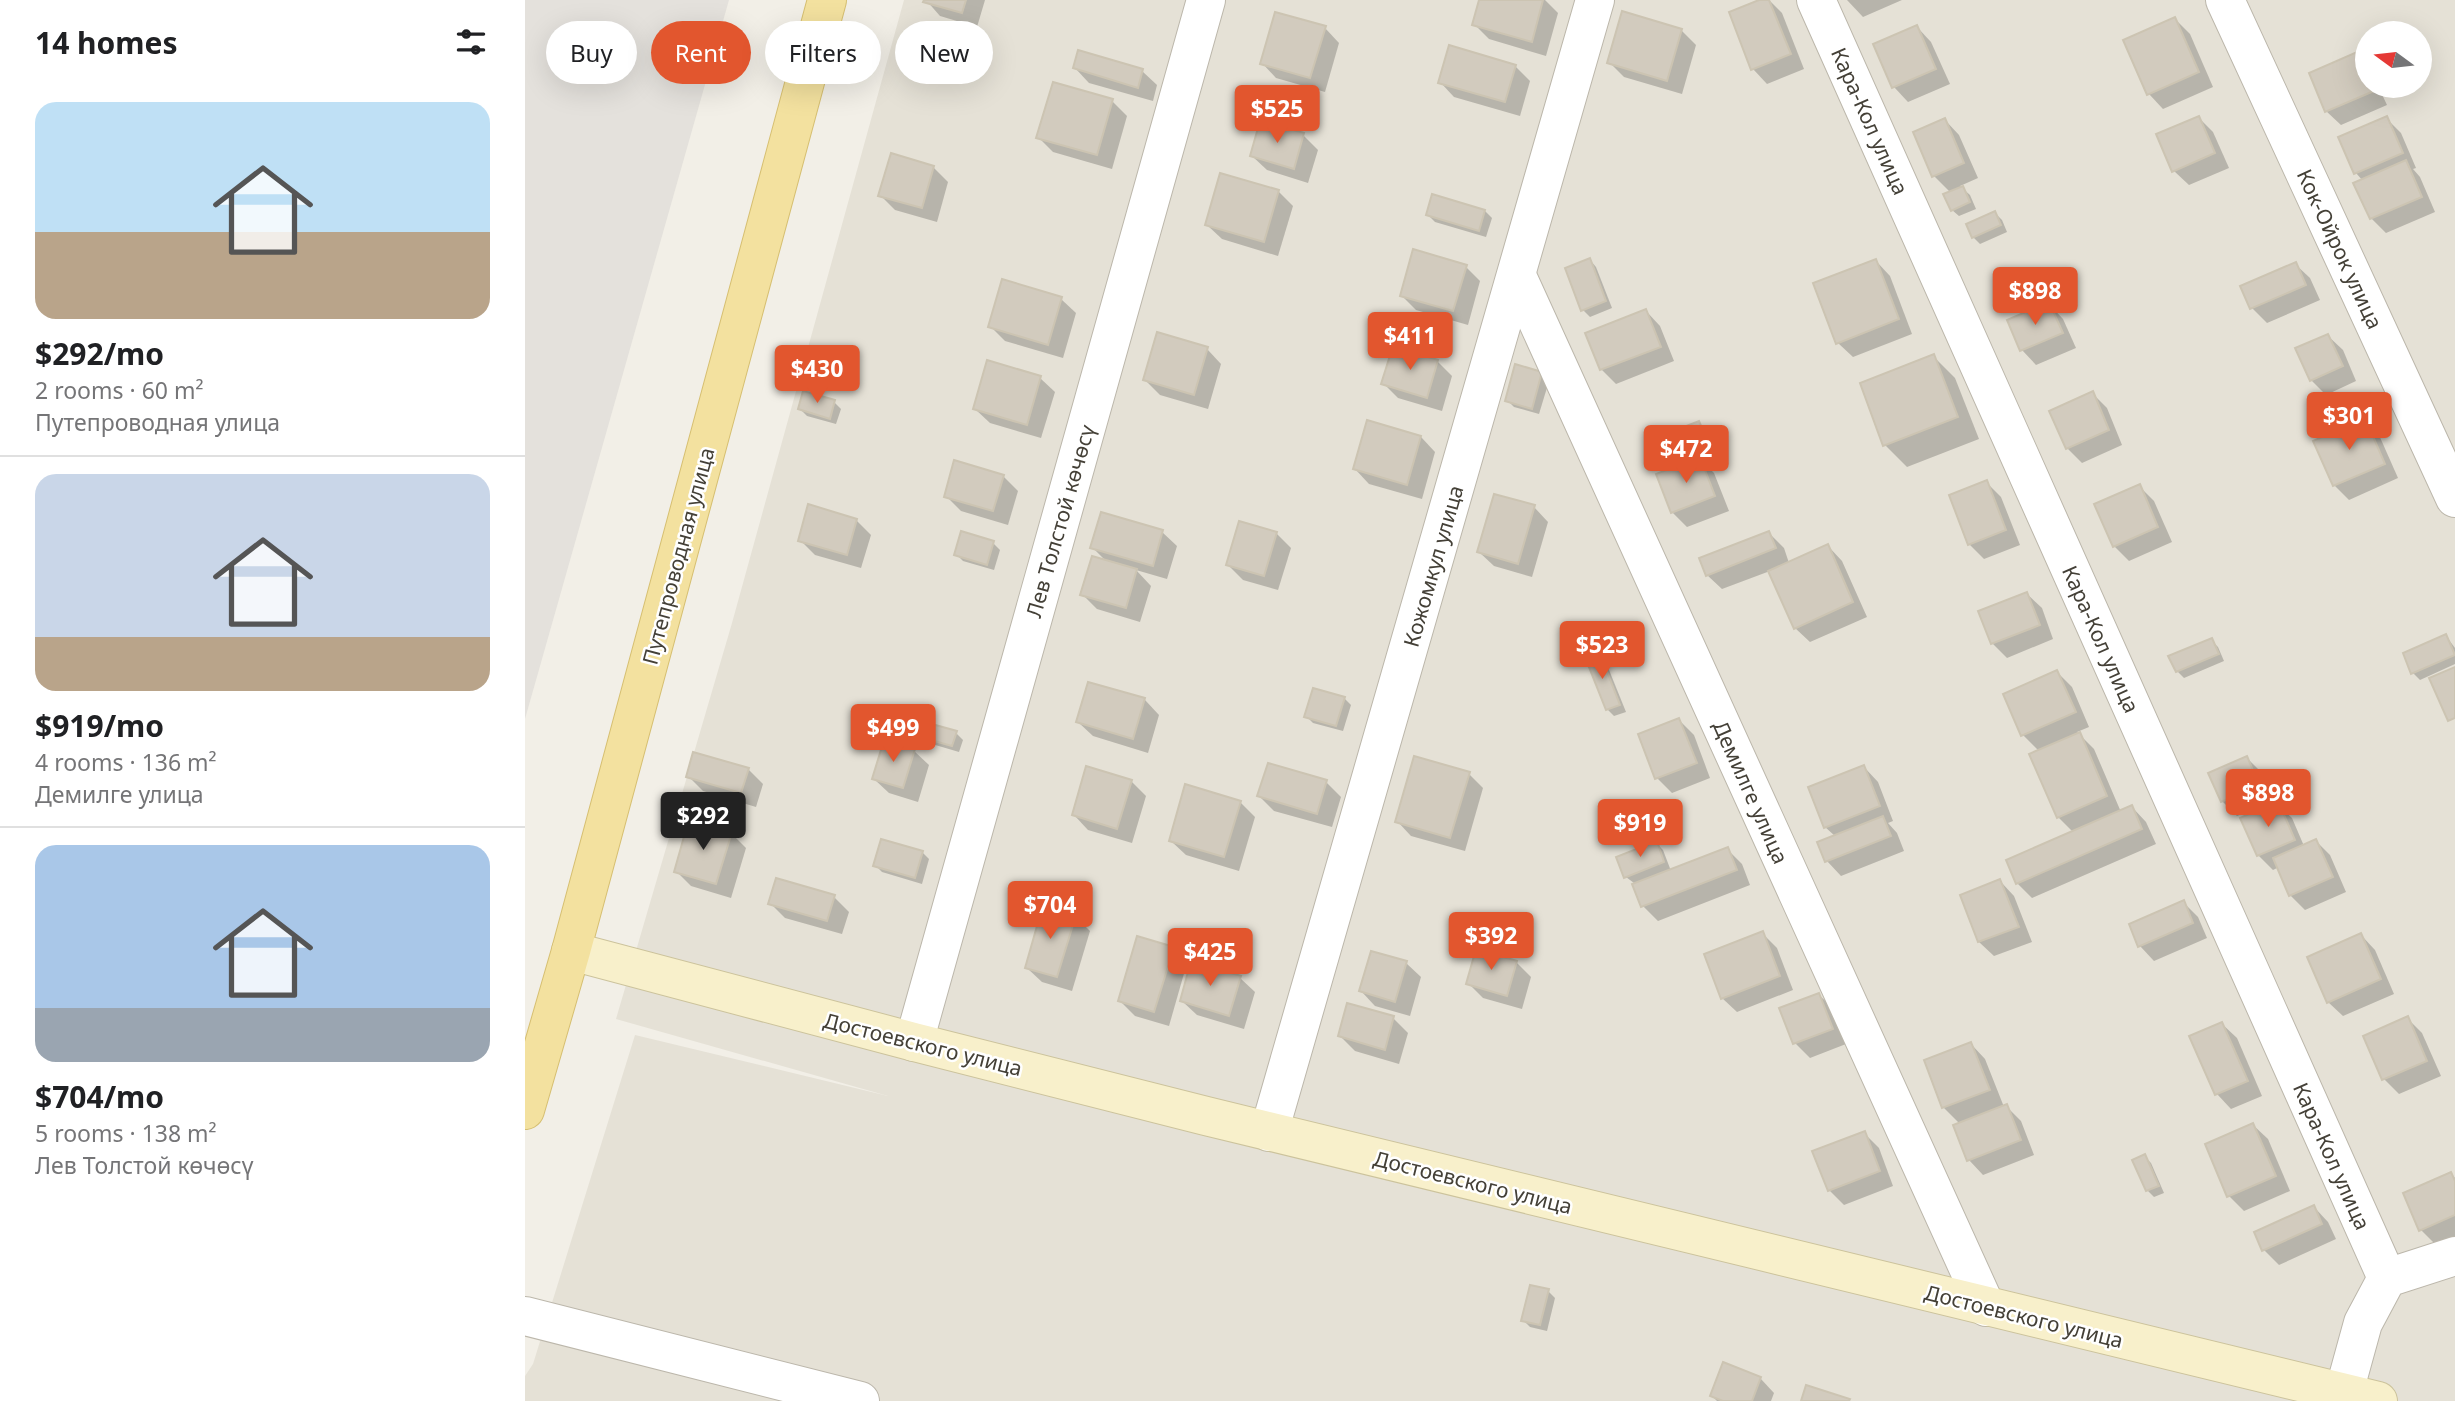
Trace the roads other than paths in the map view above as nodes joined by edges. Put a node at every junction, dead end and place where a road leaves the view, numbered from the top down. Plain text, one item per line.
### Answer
1 (827, 0) edge
2 (1206, 0) edge
3 (1595, 0) edge
4 (1816, 0) edge
5 (2225, 0) edge
6 (1517, 276) junction
7 (2455, 498) edge
8 (571, 951) junction
9 (914, 1042) junction
10 (525, 1110) edge
11 (1269, 1132) junction
12 (2455, 1256) edge
13 (2386, 1278) junction
14 (1986, 1307) junction
15 (525, 1316) edge
16 (2361, 1397) edge
17 (860, 1401) edge

1 - 8 main road, Путепроводная улица
2 - 9 street, Лев Толстой көчөсү
3 - 6 street, Кожомкул улица
4 - 13 street, Кара-Кол улица
5 - 7 street, Кок-Ойрок улица
6 - 11 street, Кожомкул улица
6 - 14 street, Демилге улица
8 - 9 street, Достоевского улица
8 - 10 main road, Путепроводная улица
9 - 11 street, Достоевского улица
11 - 14 street, Достоевского улица
12 - 13 street
13 - 16 street
14 - 16 street, Достоевского улица
15 - 17 street

